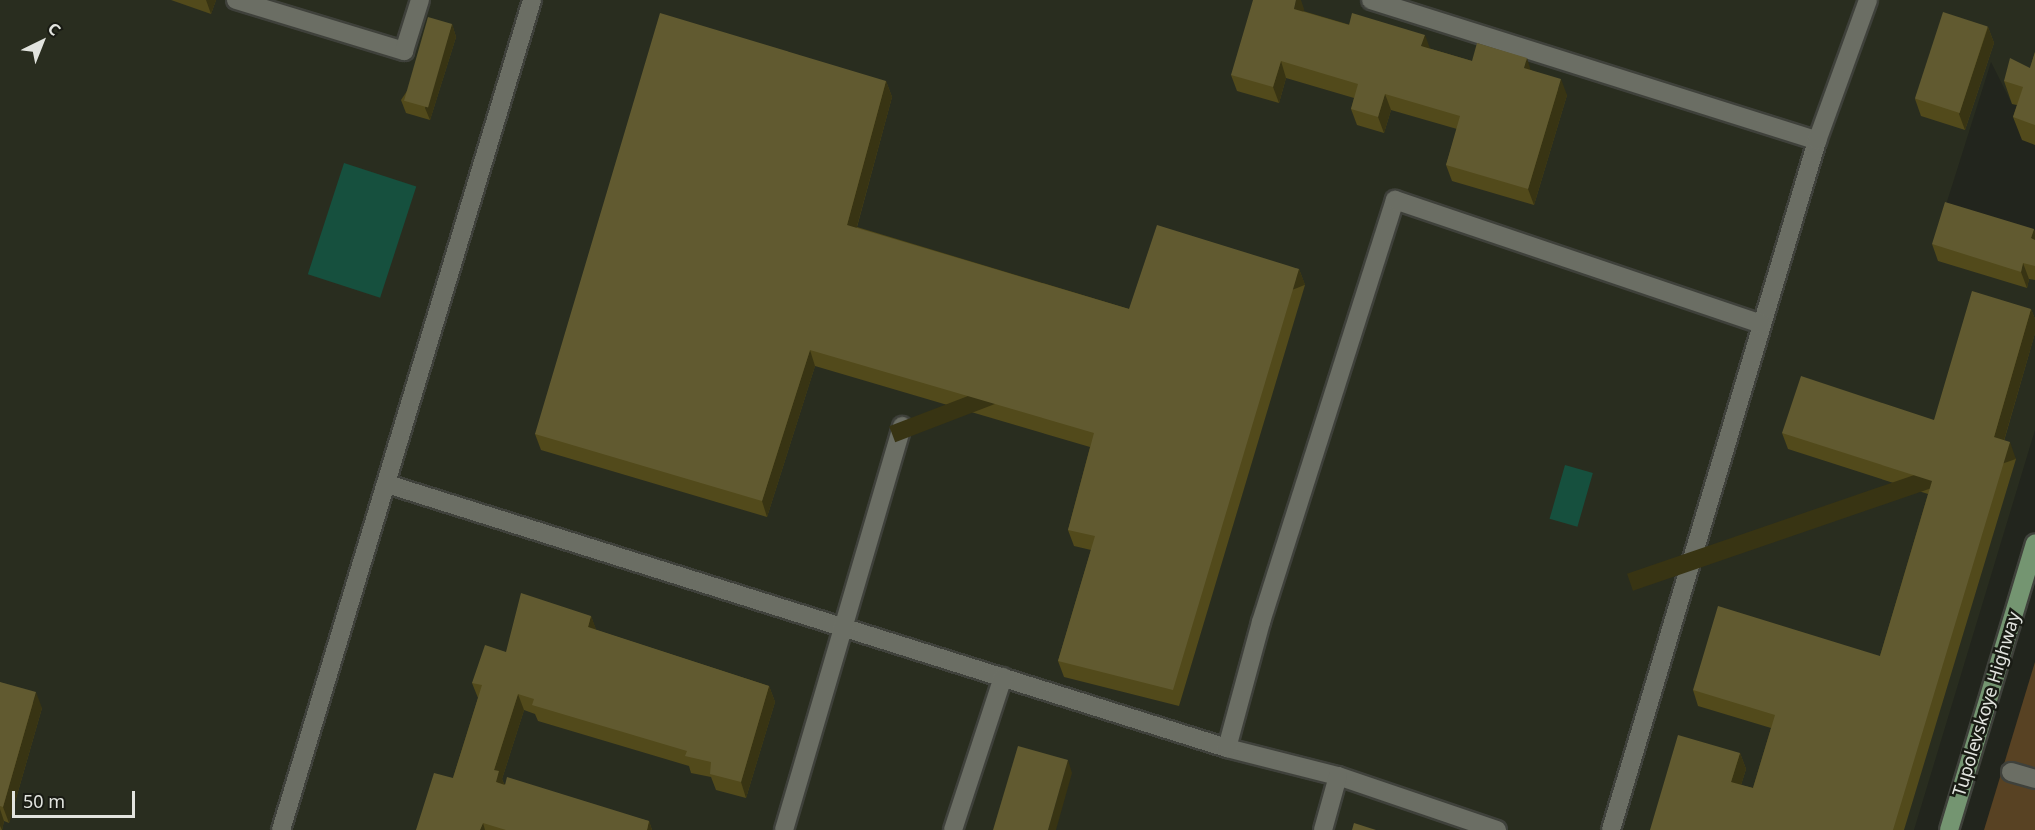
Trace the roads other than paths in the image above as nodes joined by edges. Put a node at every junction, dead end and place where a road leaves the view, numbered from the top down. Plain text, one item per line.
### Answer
1 (236, 0) edge
2 (420, 0) edge
3 (532, 0) edge
4 (1371, 0) edge
5 (1868, 0) edge
6 (1817, 141) junction
7 (1761, 324) junction
8 (902, 426) dead end
9 (387, 484) junction
10 (2035, 544) edge
11 (845, 629) junction
12 (1003, 677) junction
13 (1227, 748) junction
14 (2011, 772) dead end
15 (1338, 776) junction
16 (2035, 779) edge
17 (286, 829) edge
18 (784, 830) edge
19 (953, 830) edge
20 (1323, 830) edge
21 (1497, 830) edge
22 (1611, 830) edge
23 (1948, 830) edge

1 - 2 street
3 - 9 street
4 - 6 street
5 - 6 street
6 - 7 street
7 - 13 street
7 - 22 street
8 - 11 street
9 - 11 street
9 - 17 street
10 - 23 main road, Tupolevskoye Highway
11 - 12 street
11 - 18 street
12 - 13 street
12 - 19 street
13 - 15 street
14 - 16 street
15 - 20 street
15 - 21 street

